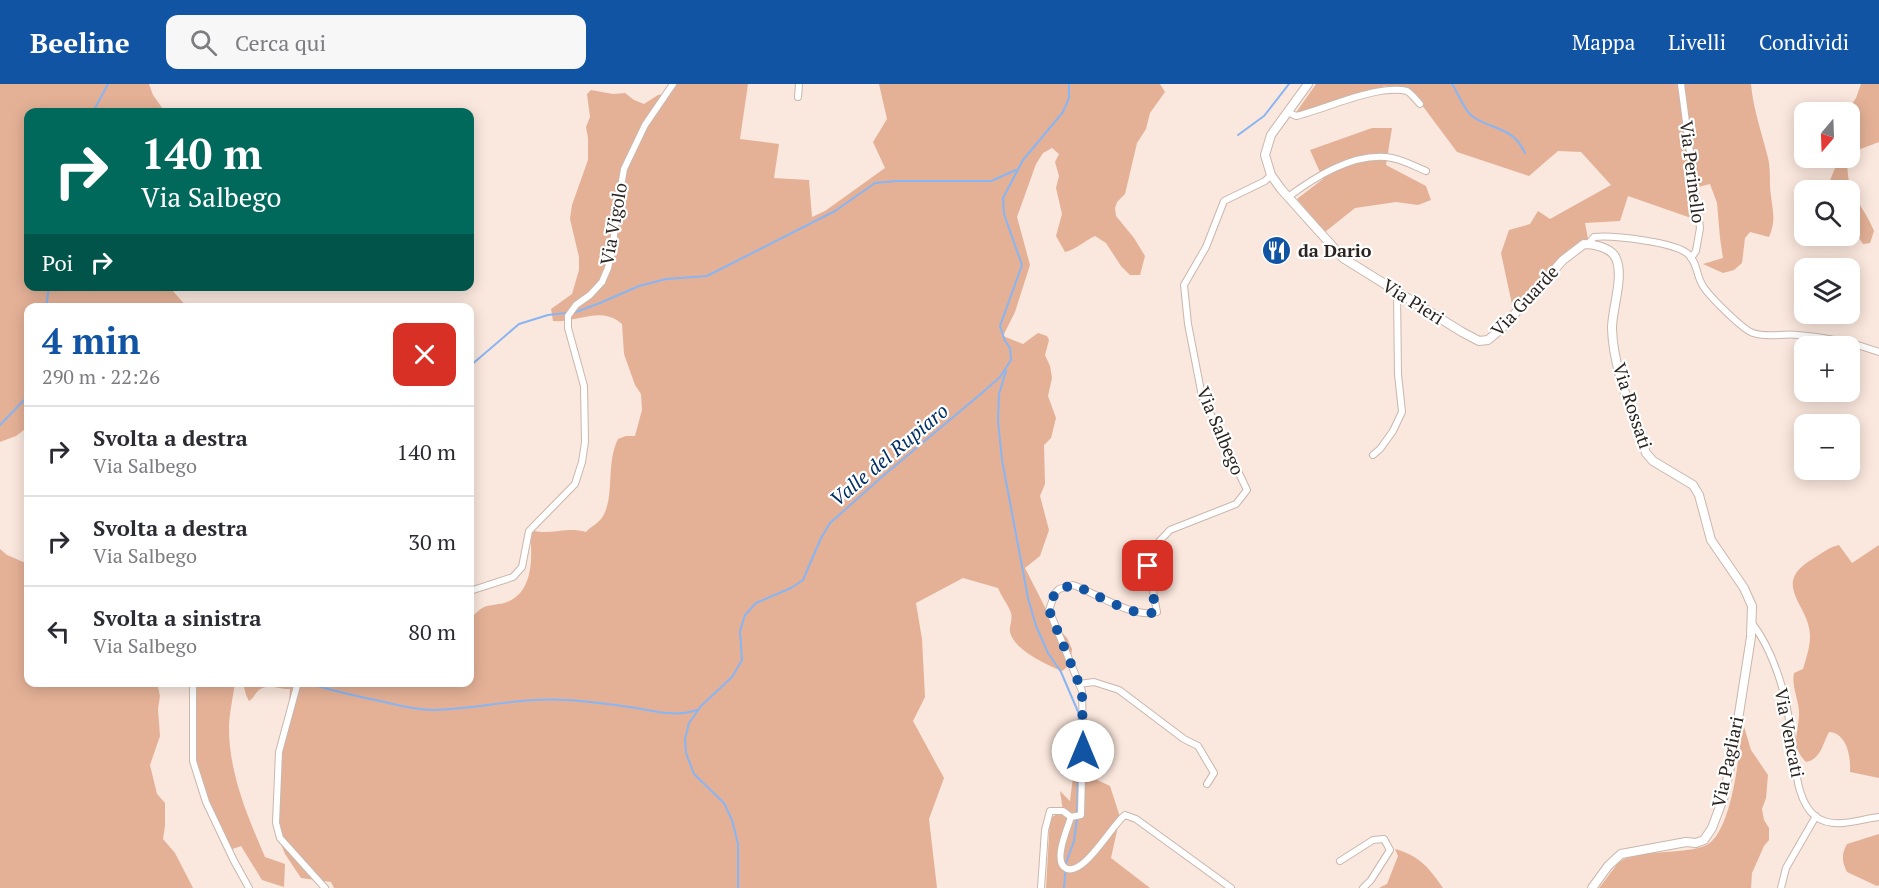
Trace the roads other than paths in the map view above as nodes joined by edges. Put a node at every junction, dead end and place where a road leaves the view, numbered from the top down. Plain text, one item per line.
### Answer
1 (673, 84) edge
2 (799, 84) edge
3 (1308, 84) edge
4 (1681, 84) edge
5 (798, 97) dead end
6 (1420, 104) dead end
7 (1288, 112) junction
8 (1426, 171) dead end
9 (1271, 176) junction
10 (1288, 196) junction
11 (1586, 244) junction
12 (1691, 258) junction
13 (1397, 292) junction
14 (1461, 332) joint
15 (1879, 352) edge
16 (1373, 455) dead end
17 (474, 590) edge
18 (1751, 623) junction
19 (1079, 684) junction
20 (193, 687) edge
21 (297, 687) edge
22 (1207, 784) dead end
23 (1816, 816) junction
24 (1071, 817) junction
25 (1879, 817) edge
26 (1340, 861) dead end
27 (249, 888) edge
28 (326, 888) edge
29 (1041, 888) edge
30 (1231, 888) edge
31 (1363, 888) edge
32 (1592, 888) edge
33 (1781, 888) edge

1 - 17 street, Via Vigolo
2 - 5 street
3 - 7 street
4 - 12 street, Via Perinello
6 - 7 street
7 - 9 street
8 - 10 street
9 - 10 street, Via Pieri
9 - 19 street, Via Salbego
10 - 13 street, Via Pieri
11 - 12 street, Via Perinello
11 - 14 street, Via Guarde
11 - 18 street, Via Rossati
12 - 15 street
13 - 14 street, Via Pieri
13 - 16 street
18 - 23 street, Via Vencati
18 - 32 street, Via Pagliari
19 - 22 street
19 - 24 street, Via Salbego
20 - 27 street
21 - 28 street
23 - 25 street
23 - 33 street
24 - 29 street, Via Salbego
24 - 30 street
26 - 31 street

